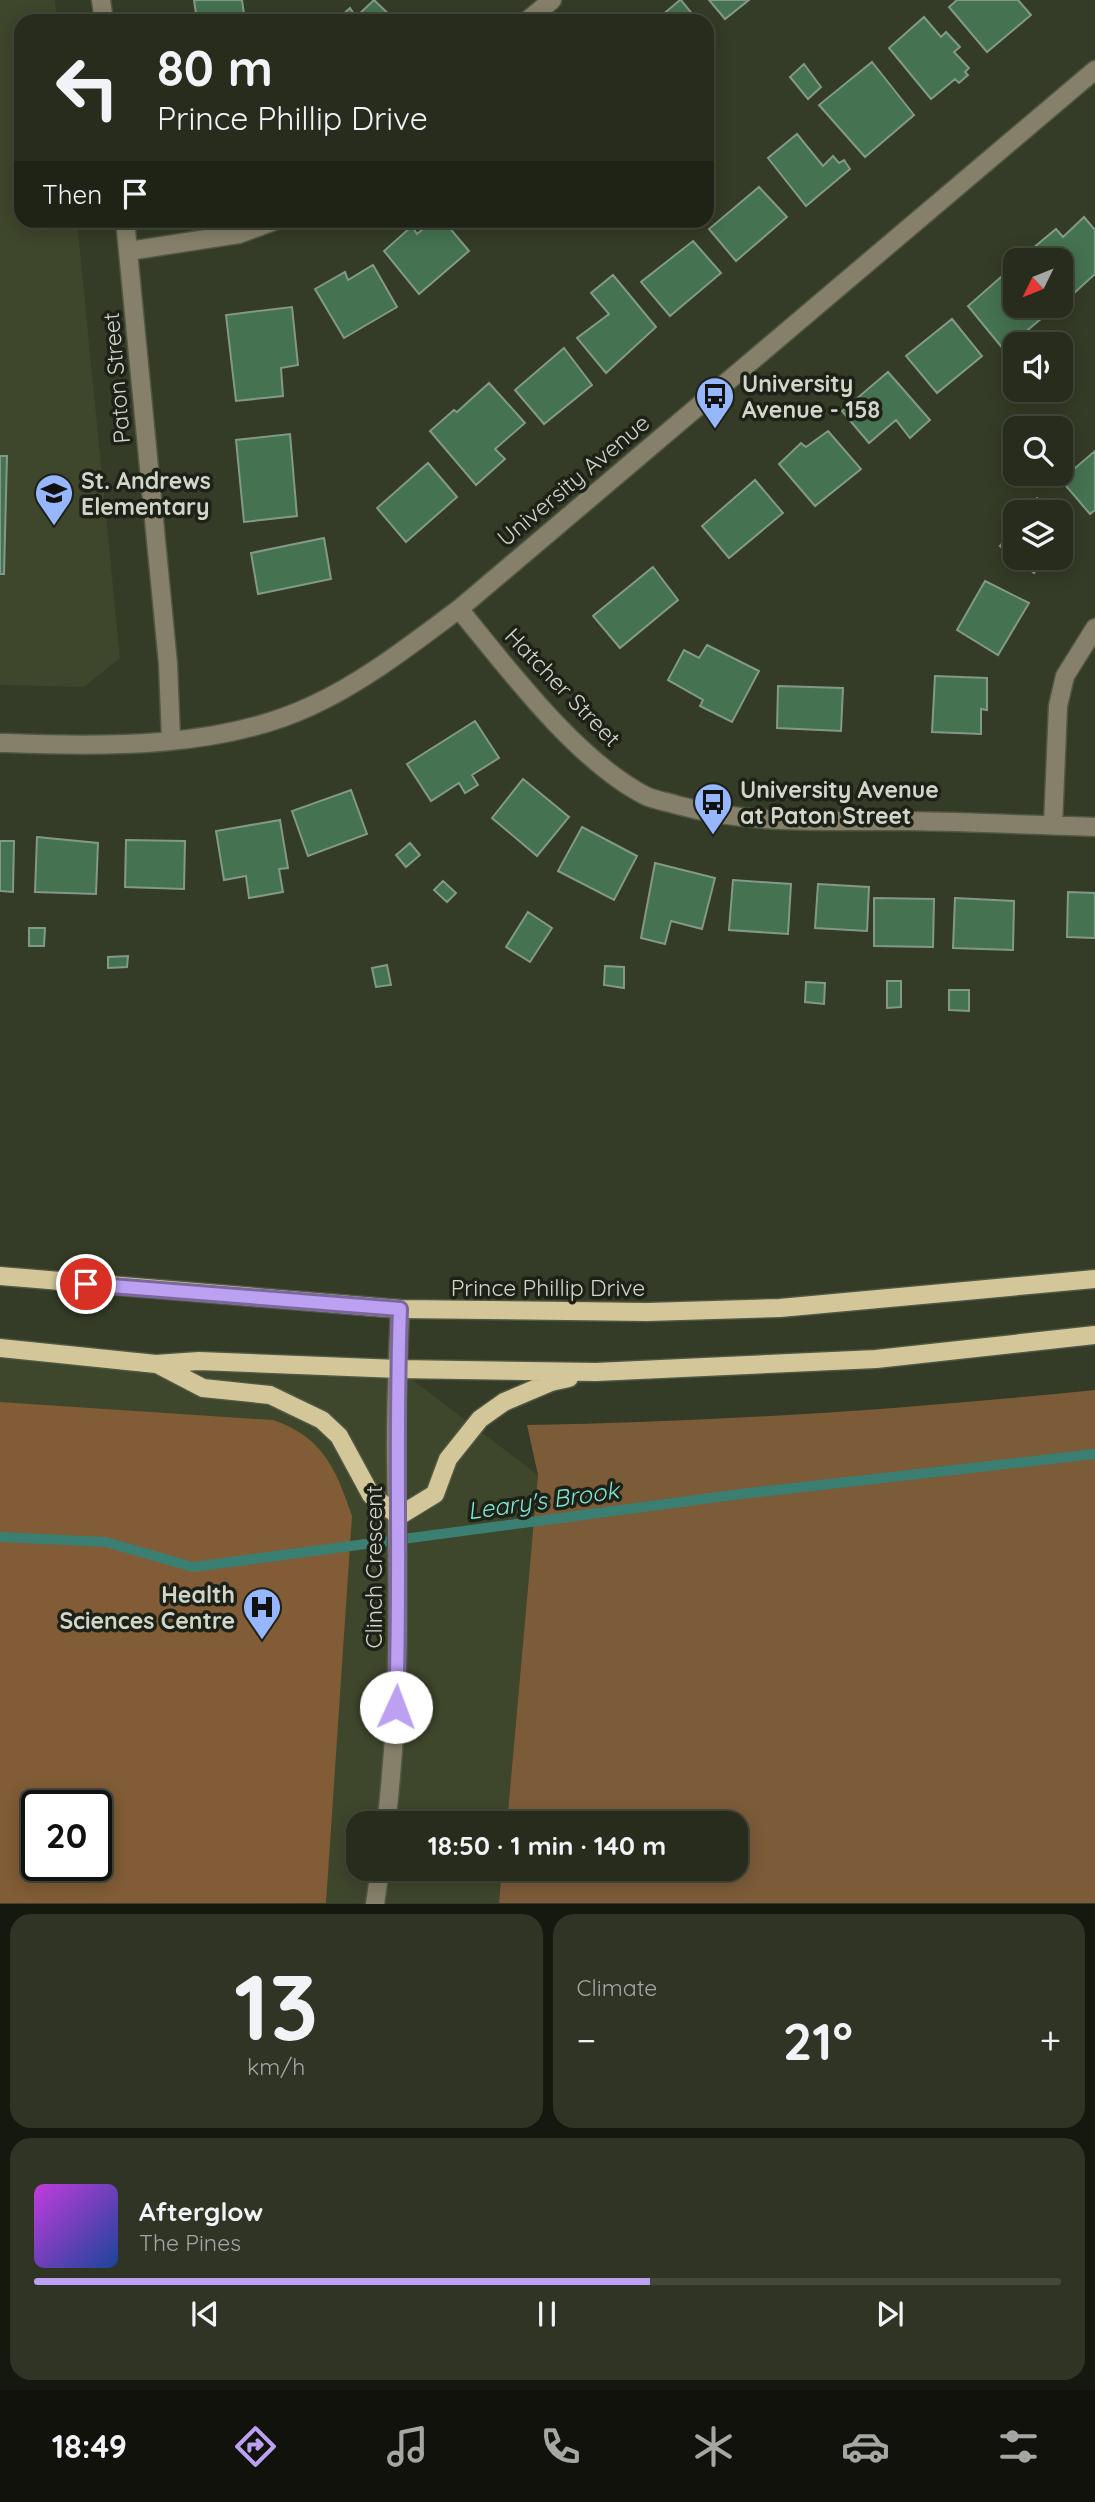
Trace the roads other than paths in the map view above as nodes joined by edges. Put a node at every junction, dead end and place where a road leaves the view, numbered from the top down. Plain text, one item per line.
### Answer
1 (552, 0) edge
2 (535, 14) edge
3 (1095, 70) edge
4 (126, 228) edge
5 (253, 228) edge
6 (129, 251) junction
7 (459, 609) junction
8 (1095, 628) edge
9 (171, 739) junction
10 (0, 743) edge
11 (1053, 825) junction
12 (1095, 827) edge
13 (0, 1276) edge
14 (1095, 1279) edge
15 (400, 1309) junction
16 (1095, 1335) edge
17 (0, 1348) edge
18 (156, 1364) junction
19 (398, 1369) junction
20 (596, 1372) junction
21 (399, 1516) junction
22 (387, 1811) edge
23 (378, 1881) edge
24 (375, 1903) edge

1 - 2 street
3 - 7 street, University Avenue
4 - 6 street, Paton Street
5 - 6 street
6 - 9 street, Paton Street
7 - 9 street, University Avenue
7 - 11 street, Hatcher Street
8 - 11 street
9 - 10 street, University Avenue
11 - 12 street, Hatcher Street
13 - 15 main road, Prince Phillip Drive
14 - 15 main road, Prince Phillip Drive
15 - 19 street, Clinch Crescent
16 - 20 main road
17 - 18 main road
18 - 19 main road
18 - 21 main road
19 - 20 main road
19 - 21 street, Clinch Crescent
20 - 21 main road
21 - 22 street, Clinch Crescent
23 - 24 street

